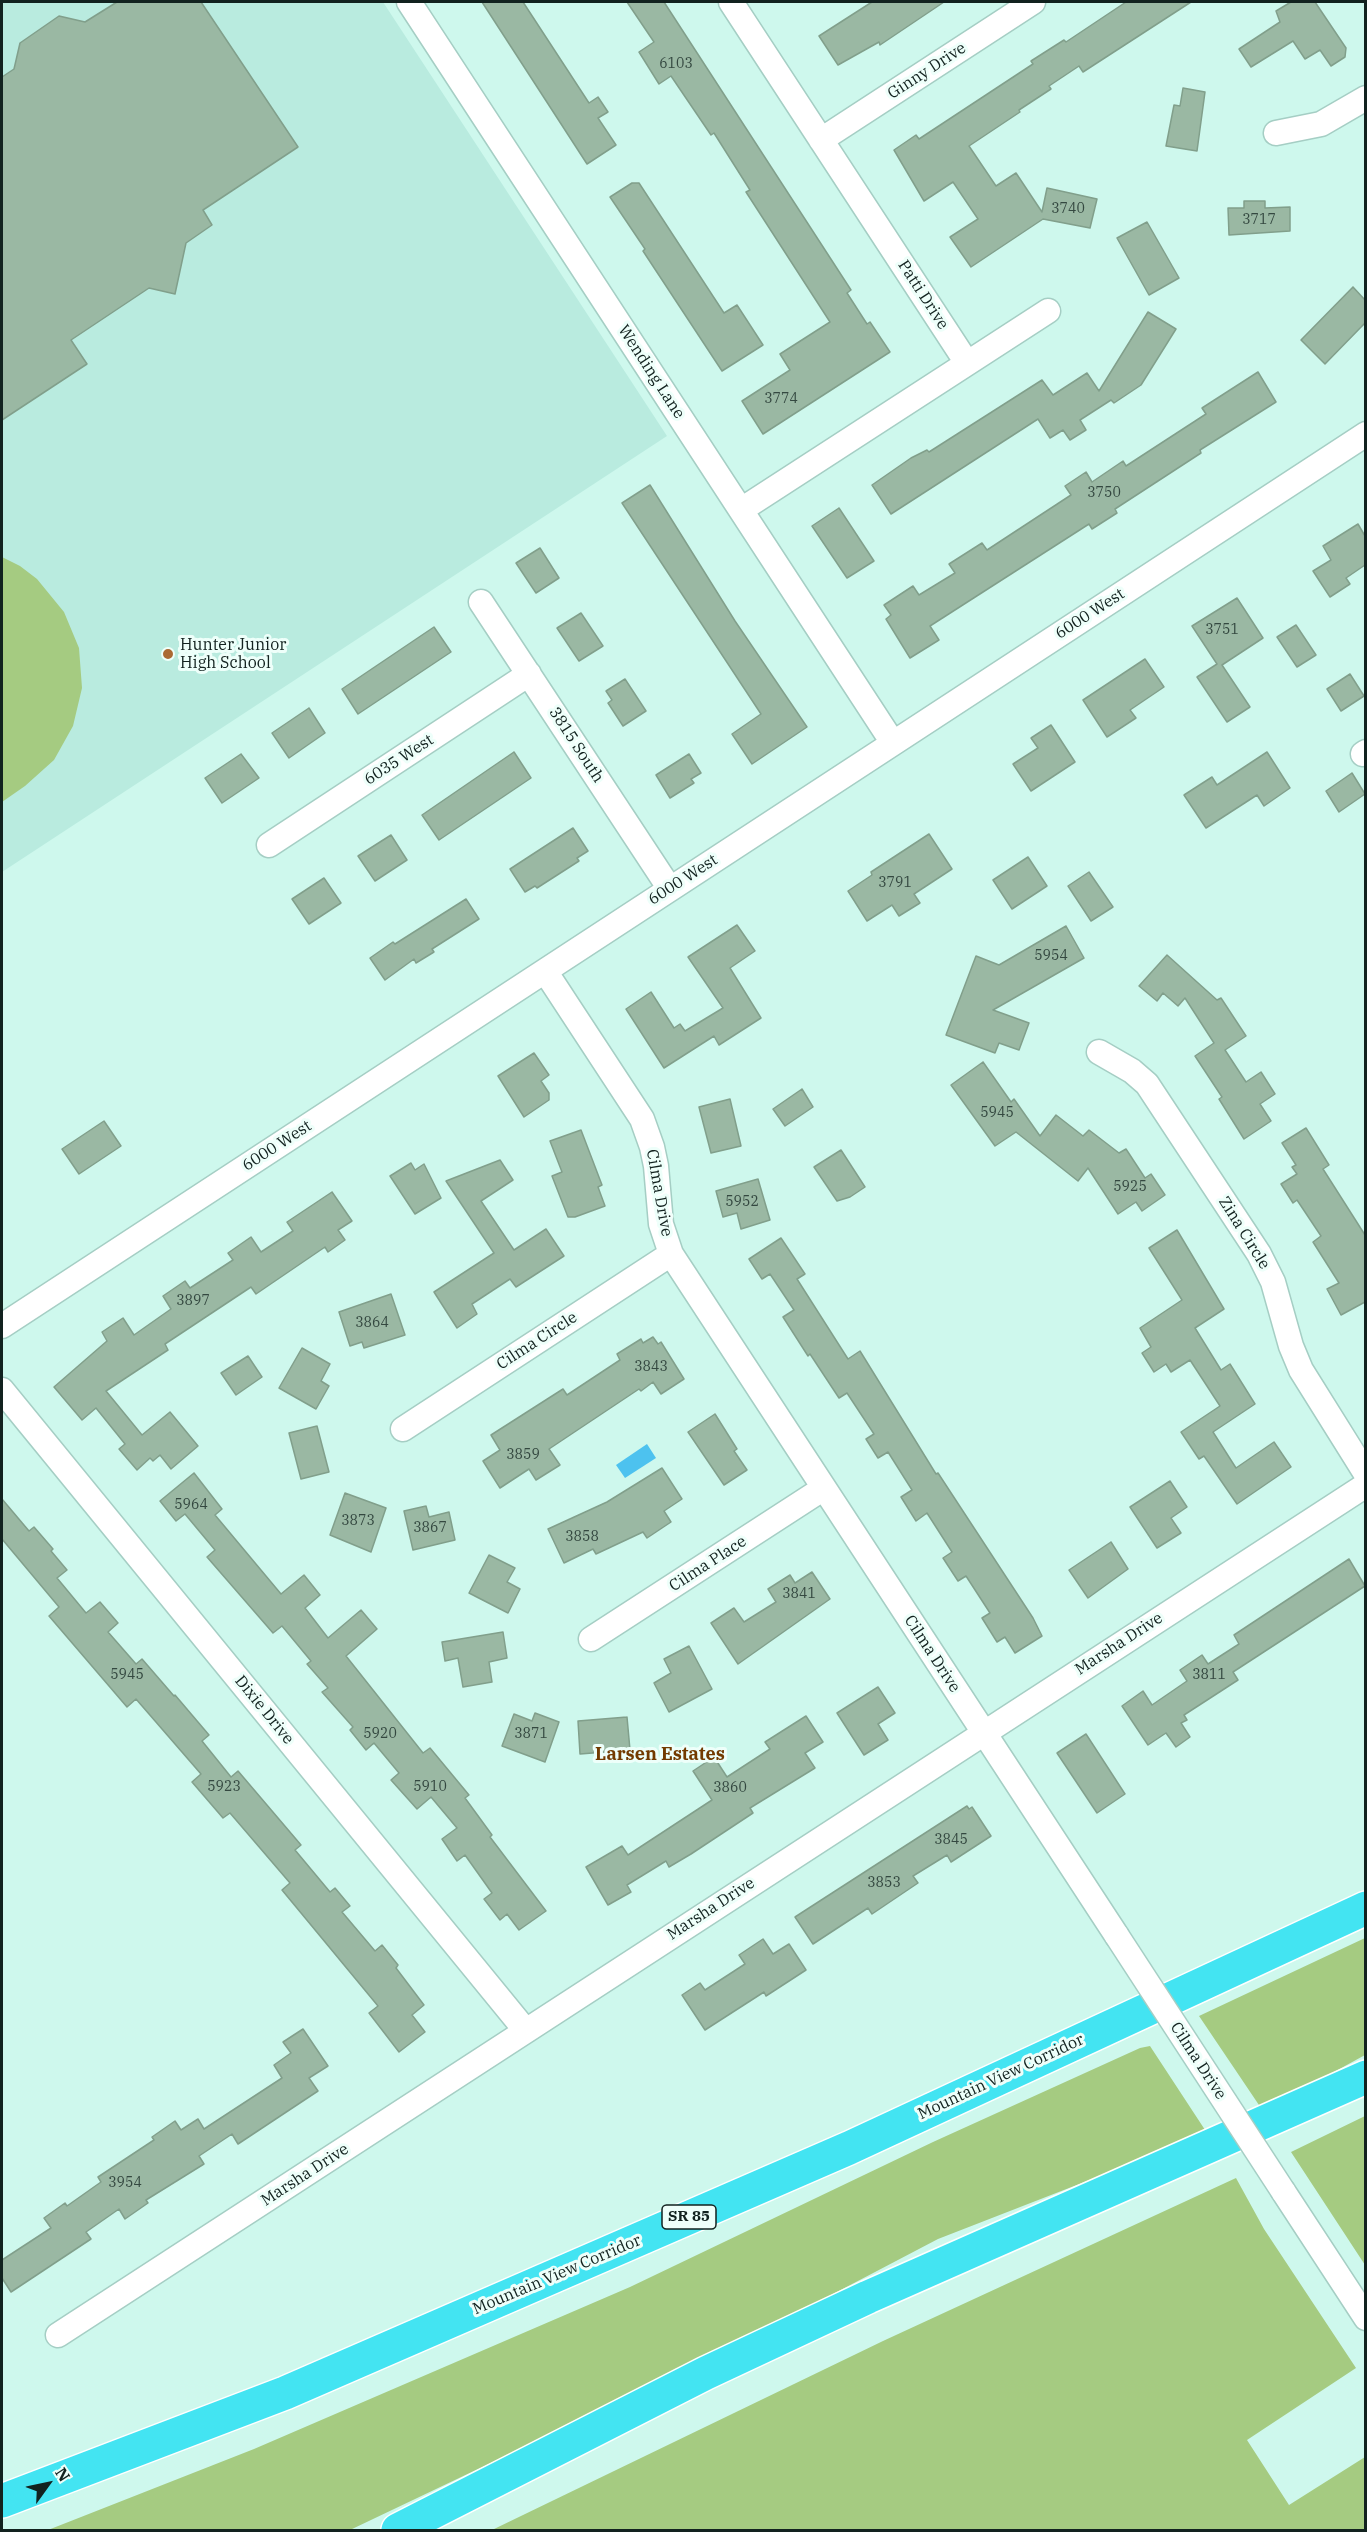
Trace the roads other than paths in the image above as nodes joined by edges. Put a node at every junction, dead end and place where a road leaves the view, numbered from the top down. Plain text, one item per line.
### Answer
1 (409, 2) edge
2 (731, 2) edge
3 (1033, 2) edge
4 (1365, 98) edge
5 (1276, 133) dead end
6 (821, 140) junction
7 (1048, 310) dead end
8 (967, 363) junction
9 (1365, 434) edge
10 (741, 510) junction
11 (482, 602) dead end
12 (530, 674) junction
13 (893, 743) junction
14 (269, 845) dead end
15 (670, 889) junction
16 (545, 971) junction
17 (1099, 1052) dead end
18 (671, 1254) junction
19 (2, 1326) edge
20 (2, 1390) edge
21 (403, 1429) dead end
22 (1365, 1474) edge
23 (1365, 1485) edge
24 (824, 1488) junction
25 (591, 1640) dead end
26 (983, 1731) junction
27 (1365, 1908) edge
28 (526, 2031) junction
29 (1365, 2077) edge
30 (1365, 2318) edge
31 (58, 2335) dead end
32 (2, 2501) edge
33 (398, 2530) edge

1 - 10 street, Wending Lane
2 - 6 street, Patti Drive
3 - 6 street, Ginny Drive
4 - 5 street
6 - 8 street, Patti Drive
7 - 8 street
8 - 10 street
9 - 13 street, 6000 West
10 - 13 street, Wending Lane
11 - 12 street, 3815 South
12 - 14 street, 6035 West
12 - 15 street, 3815 South
13 - 15 street, 6000 West
15 - 16 street, 6000 West
16 - 18 street, Cilma Drive
16 - 19 street, 6000 West
17 - 22 street, Zina Circle
18 - 21 street, Cilma Circle
18 - 24 street, Cilma Drive
20 - 28 street, Dixie Drive
23 - 26 street, Marsha Drive
24 - 25 street, Cilma Place
24 - 26 street, Cilma Drive
26 - 28 street, Marsha Drive
26 - 30 street, Cilma Drive, bridge
27 - 32 highway, Mountain View Corridor / SR 85
28 - 31 street, Marsha Drive
29 - 33 highway

